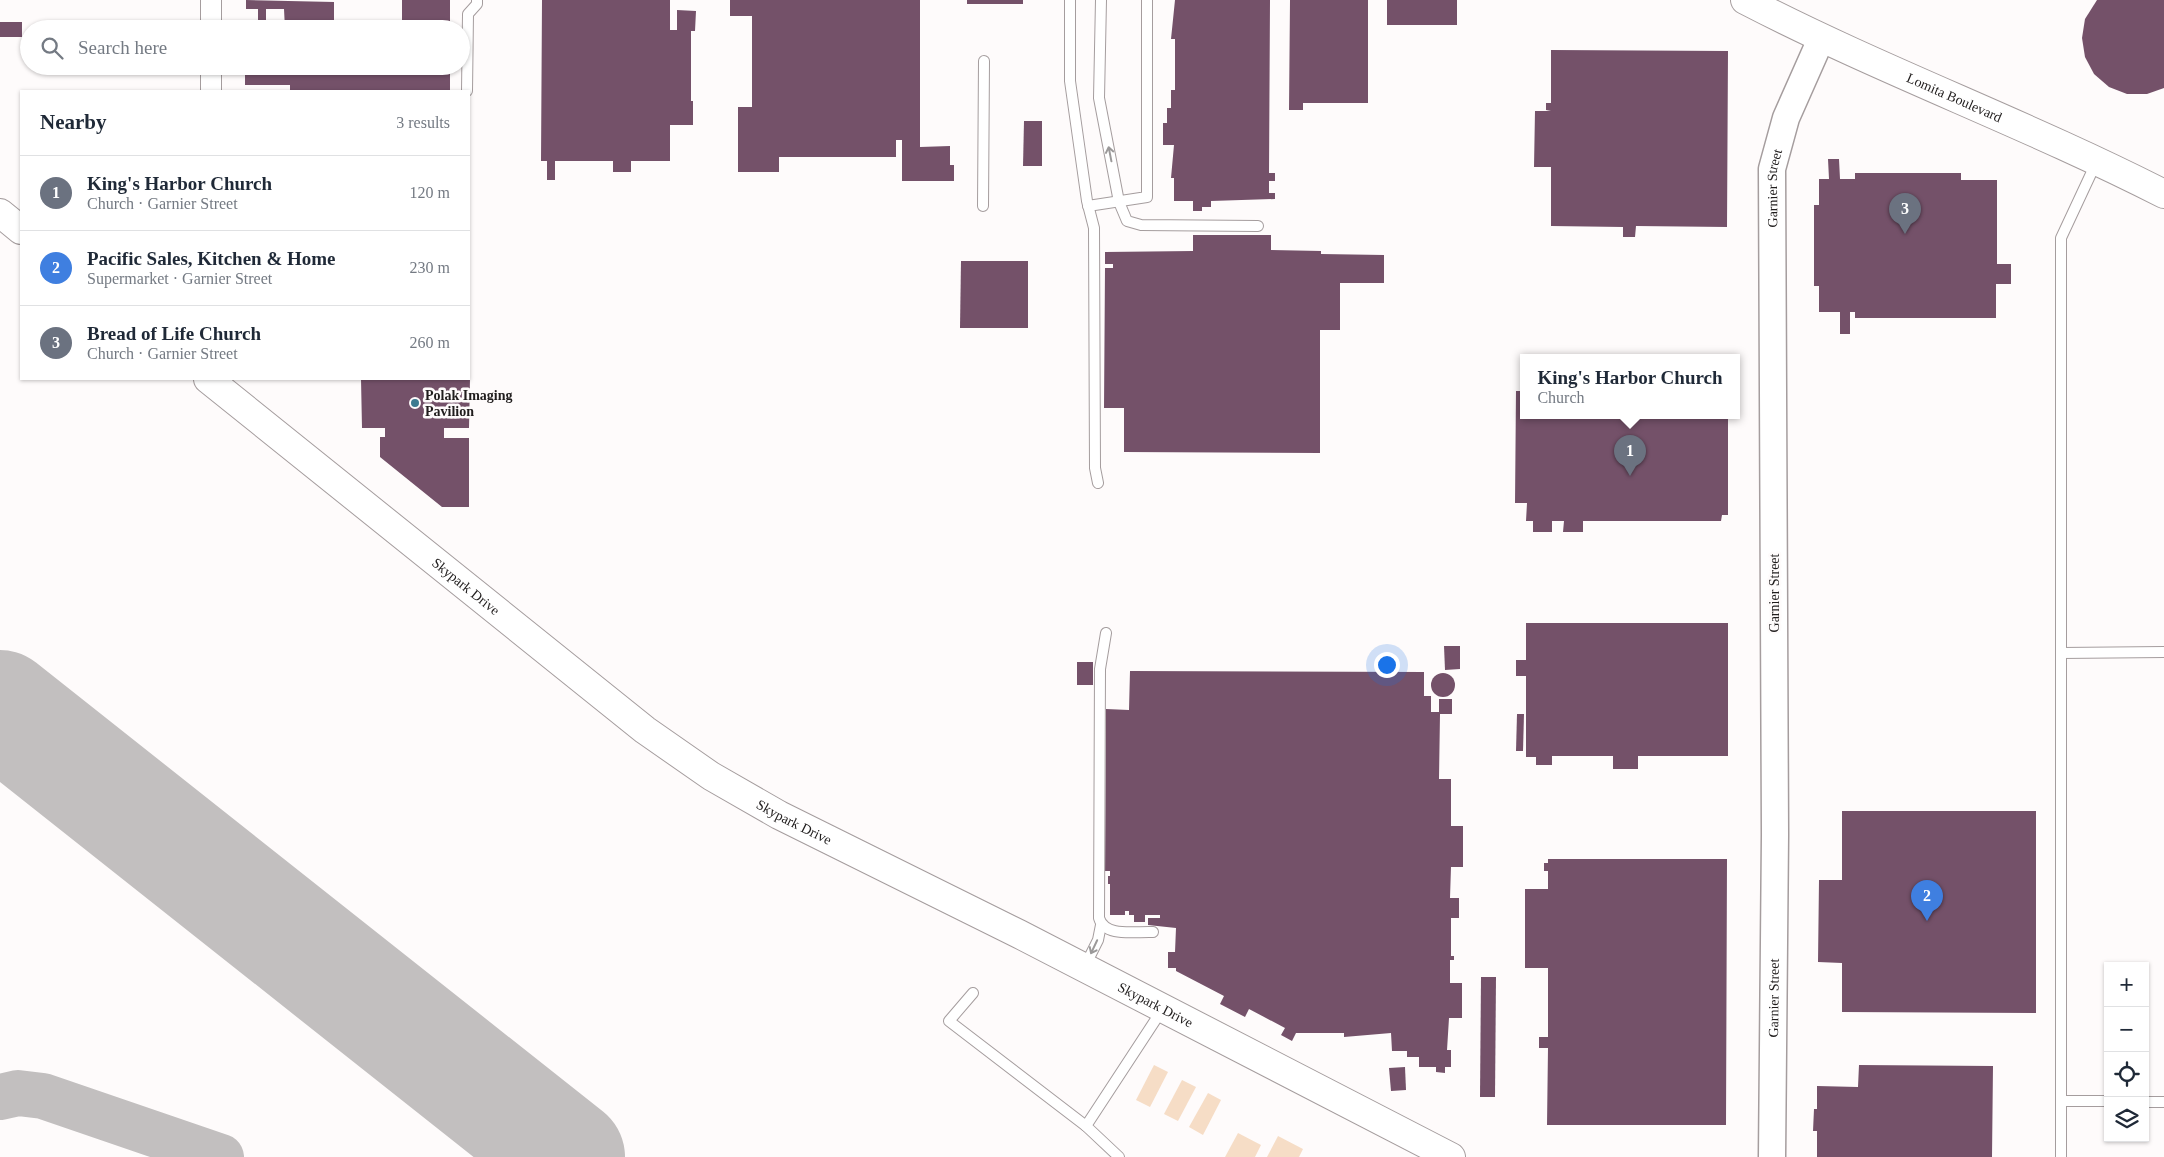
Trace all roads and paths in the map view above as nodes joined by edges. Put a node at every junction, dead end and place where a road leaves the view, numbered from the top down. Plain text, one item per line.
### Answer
1 (211, 0) edge
2 (477, 0) edge
3 (1070, 0) edge
4 (1101, 0) edge
5 (1147, 0) edge
6 (1745, 0) edge
7 (211, 20) edge
8 (468, 20) edge
9 (1821, 39) junction
10 (984, 61) dead end
11 (211, 75) edge
12 (467, 75) edge
13 (211, 90) edge
14 (467, 90) edge
15 (2098, 160) junction
16 (2164, 194) edge
17 (1119, 202) junction
18 (983, 206) dead end
19 (1088, 206) junction
20 (0, 213) edge
21 (1258, 226) dead end
22 (20, 229) edge
23 (209, 380) edge
24 (1098, 483) dead end
25 (1106, 633) dead end
26 (2164, 652) edge
27 (2061, 653) junction
28 (1101, 925) junction
29 (1154, 932) dead end
30 (1084, 968) junction
31 (973, 993) dead end
32 (1163, 1009) junction
33 (2061, 1101) junction
34 (2104, 1101) edge
35 (2149, 1102) edge
36 (2164, 1102) edge
37 (1086, 1126) junction
38 (1119, 1157) edge
39 (1451, 1157) edge
40 (1772, 1157) edge
41 (2061, 1157) edge

1 - 7 street
2 - 8 lane
3 - 19 lane
17 -> 4 lane
5 - 17 lane
6 - 9 main road, Lomita Boulevard
9 - 15 main road, Lomita Boulevard
9 - 40 street, Garnier Street
10 - 18 lane
11 - 13 street
12 - 14 lane
15 - 16 main road, Lomita Boulevard
15 - 27 lane
17 - 19 lane
17 - 21 lane
19 - 24 lane
20 - 22 main road
23 - 30 main road, Skypark Drive
25 - 28 lane
26 - 27 lane
27 - 33 lane
28 - 29 lane
28 -> 30 lane
30 - 32 main road, Skypark Drive
31 - 37 lane
32 - 37 lane
32 - 39 main road, Skypark Drive
33 - 34 lane
33 - 41 lane
35 - 36 lane
37 - 38 lane

